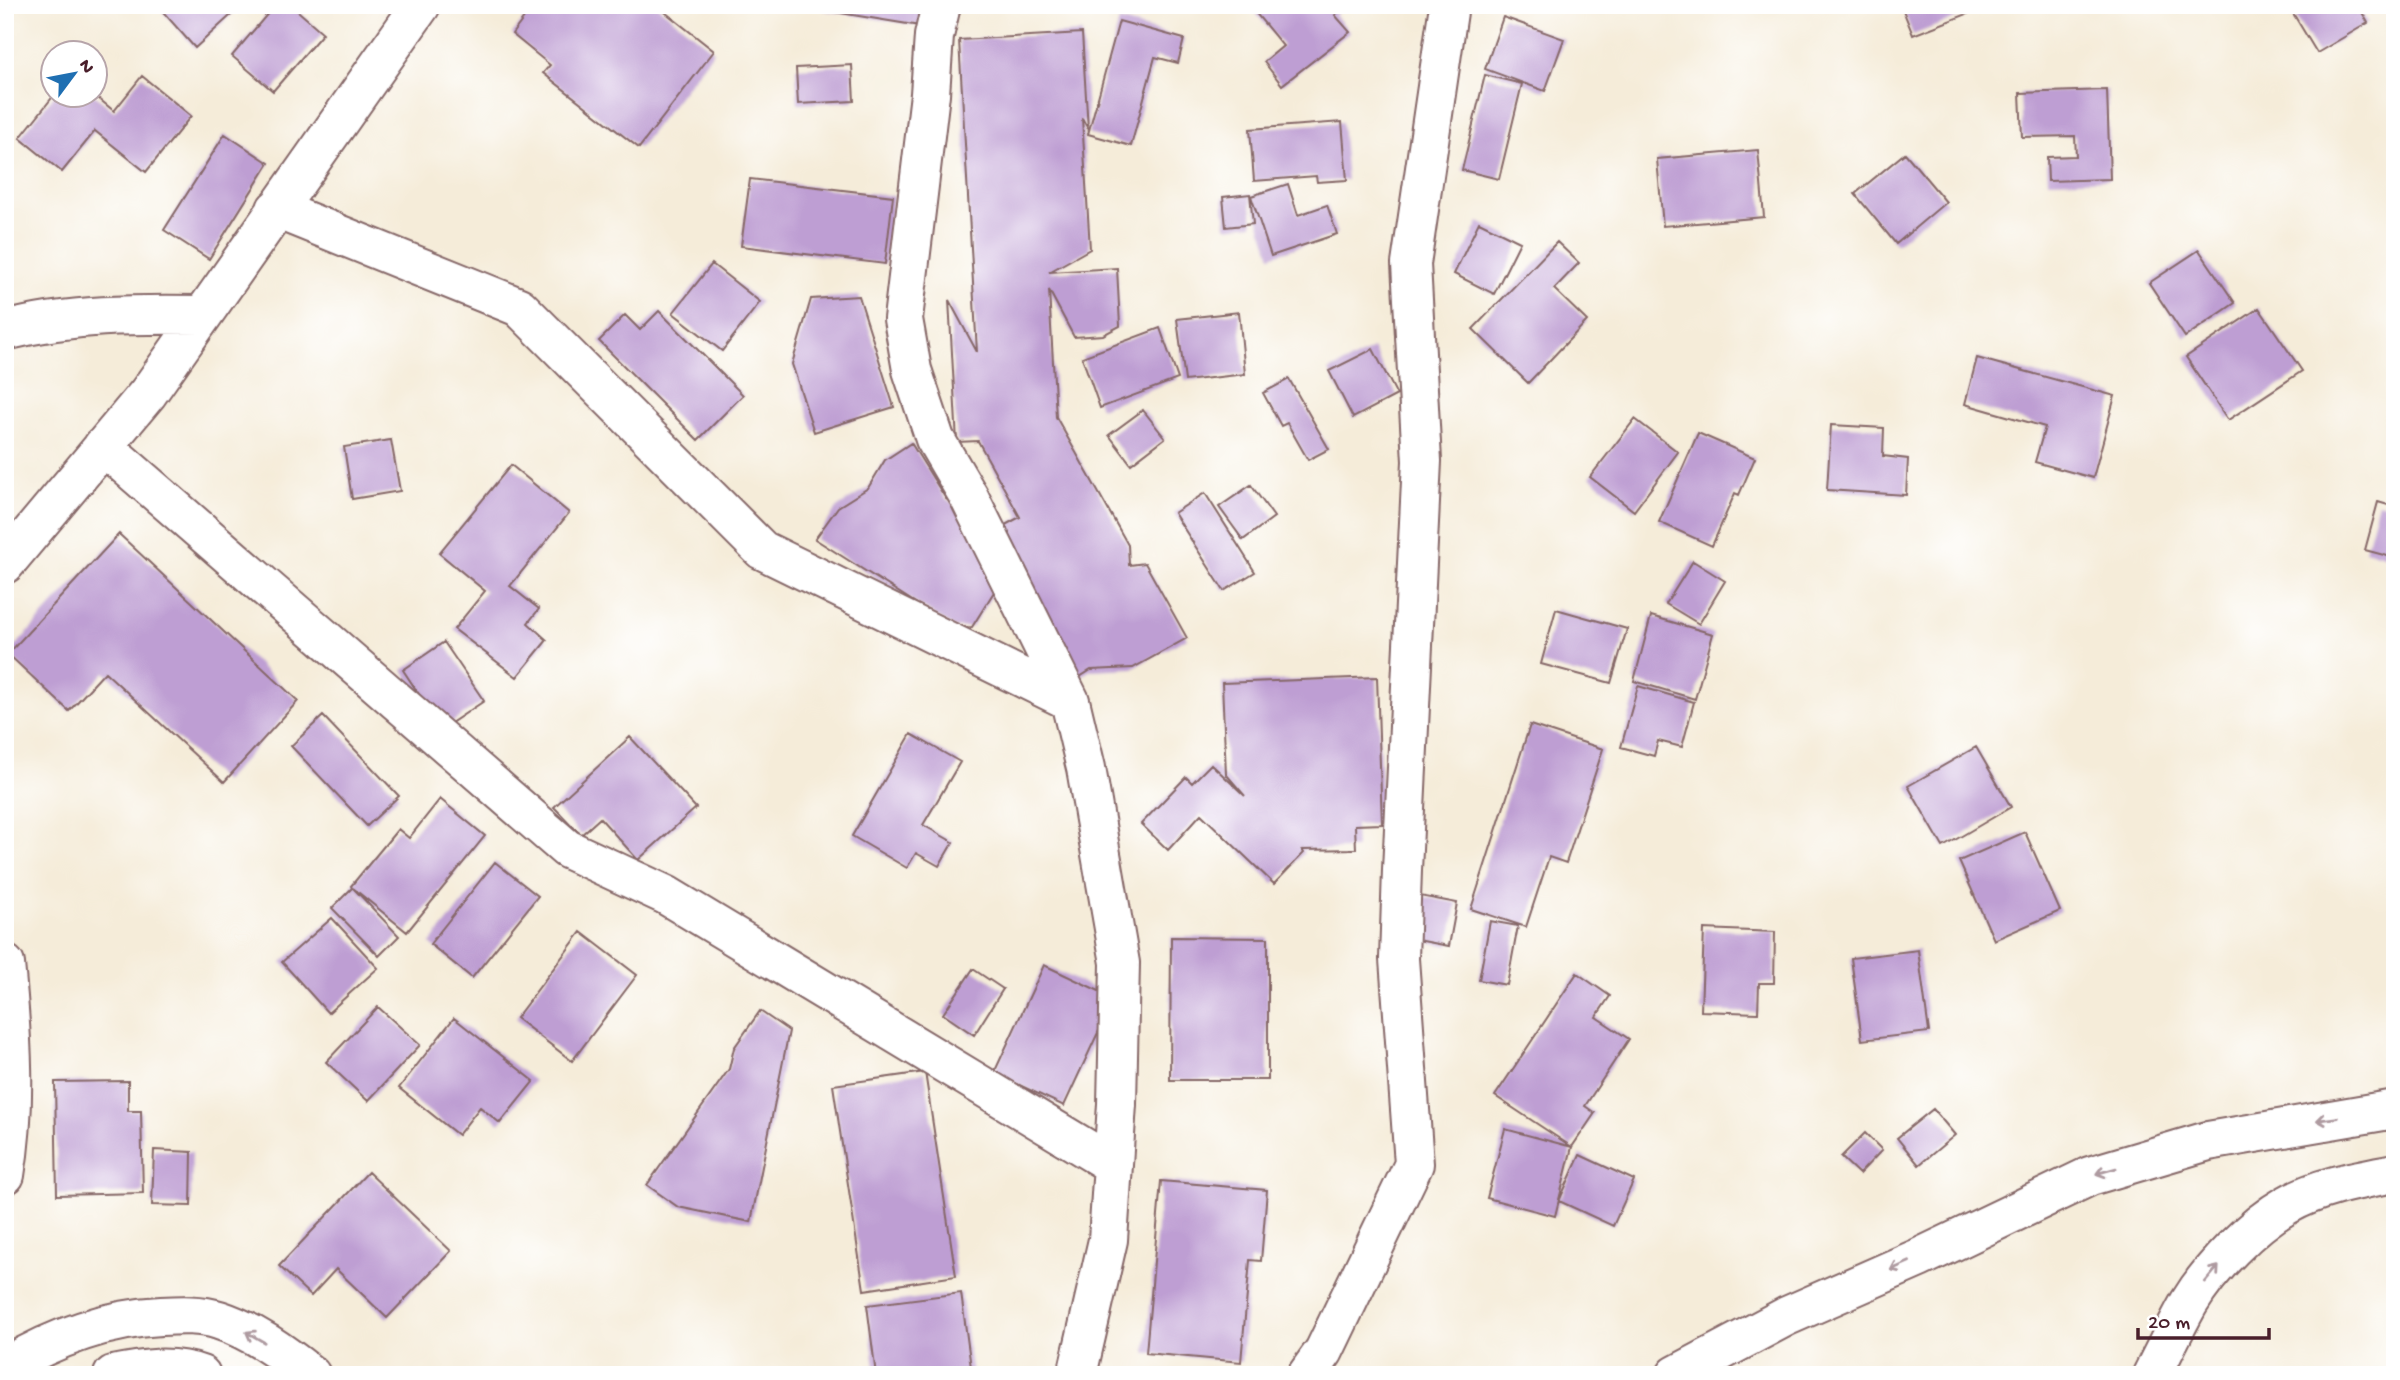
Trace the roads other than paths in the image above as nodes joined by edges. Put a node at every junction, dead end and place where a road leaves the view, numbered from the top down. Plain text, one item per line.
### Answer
1 (421, 5) edge
2 (941, 5) edge
3 (1449, 5) edge
4 (276, 209) junction
5 (202, 314) junction
6 (5, 331) edge
7 (103, 446) junction
8 (5, 564) edge
9 (1070, 701) junction
10 (5, 964) edge
11 (2395, 1109) edge
12 (1113, 1165) junction
13 (2395, 1173) edge
14 (5, 1175) edge
15 (5, 1367) edge
16 (113, 1375) edge
17 (201, 1375) edge
18 (311, 1375) edge
19 (1077, 1375) edge
20 (1307, 1375) edge
21 (1676, 1375) edge
22 (2152, 1375) edge

1 - 4 street
2 - 9 street
3 - 20 street
4 - 5 street
4 - 9 street
5 - 6 street
5 - 7 street
7 - 8 street
7 - 12 street
9 - 12 street
10 - 14 street
11 -> 21 street
12 - 19 street
22 -> 13 street
18 -> 15 street
16 - 17 street

